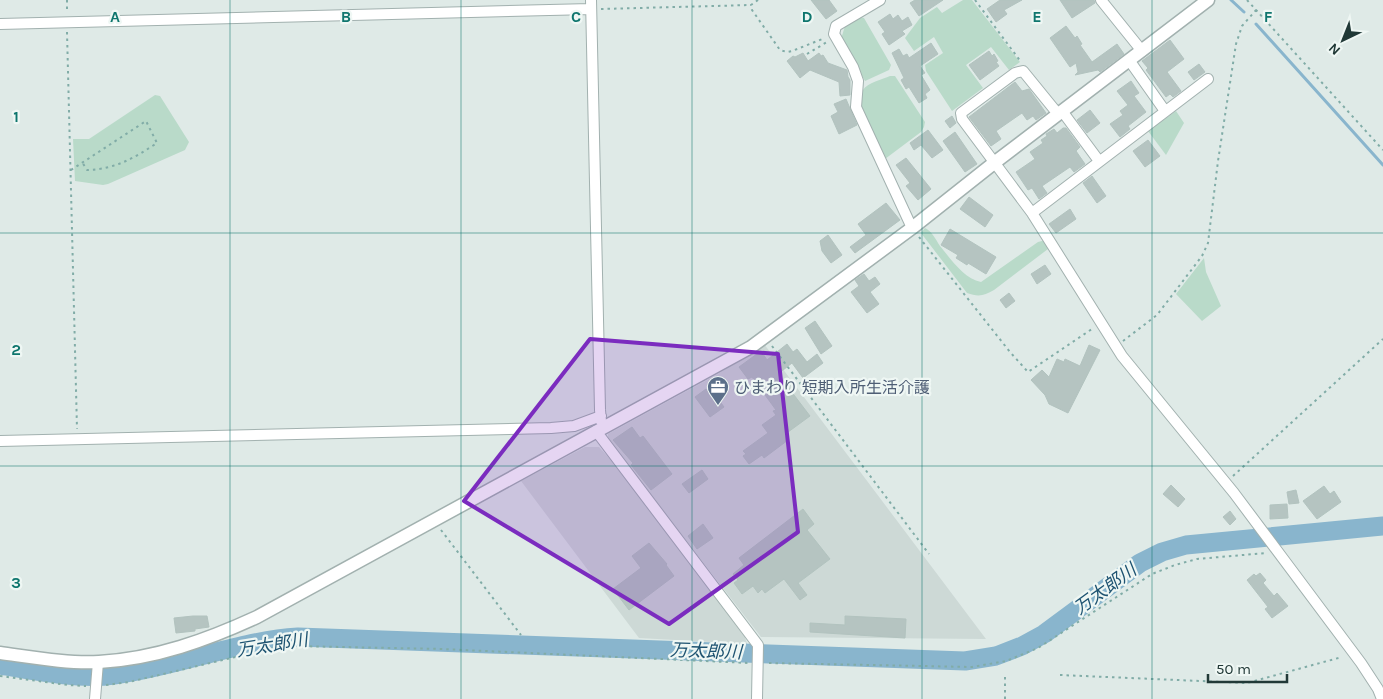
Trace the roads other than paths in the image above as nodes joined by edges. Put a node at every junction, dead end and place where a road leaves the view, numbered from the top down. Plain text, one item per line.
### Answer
1 (880, 0) edge
2 (1101, 0) edge
3 (1208, 0) edge
4 (591, 5) edge
5 (0, 24) edge
6 (1142, 51) junction
7 (1129, 60) junction
8 (1208, 79) dead end
9 (1166, 111) junction
10 (1060, 113) junction
11 (1099, 162) junction
12 (994, 163) junction
13 (1032, 213) junction
14 (912, 228) junction
15 (600, 425) junction
16 (0, 441) edge
17 (0, 653) edge
18 (98, 666) junction
19 (95, 699) edge
20 (757, 699) edge
21 (1382, 699) edge

1 - 14 street
2 - 6 street
3 - 6 street
4 - 5 street
4 - 15 street
6 - 7 street
7 - 9 street
7 - 10 street
8 - 9 street
9 - 11 street
10 - 11 street
10 - 12 street
10 - 12 street
11 - 13 street
12 - 13 street
12 - 14 street
13 - 21 street
14 - 15 street
15 - 16 street
15 - 18 street
15 - 20 street
17 - 18 street
18 - 19 street

